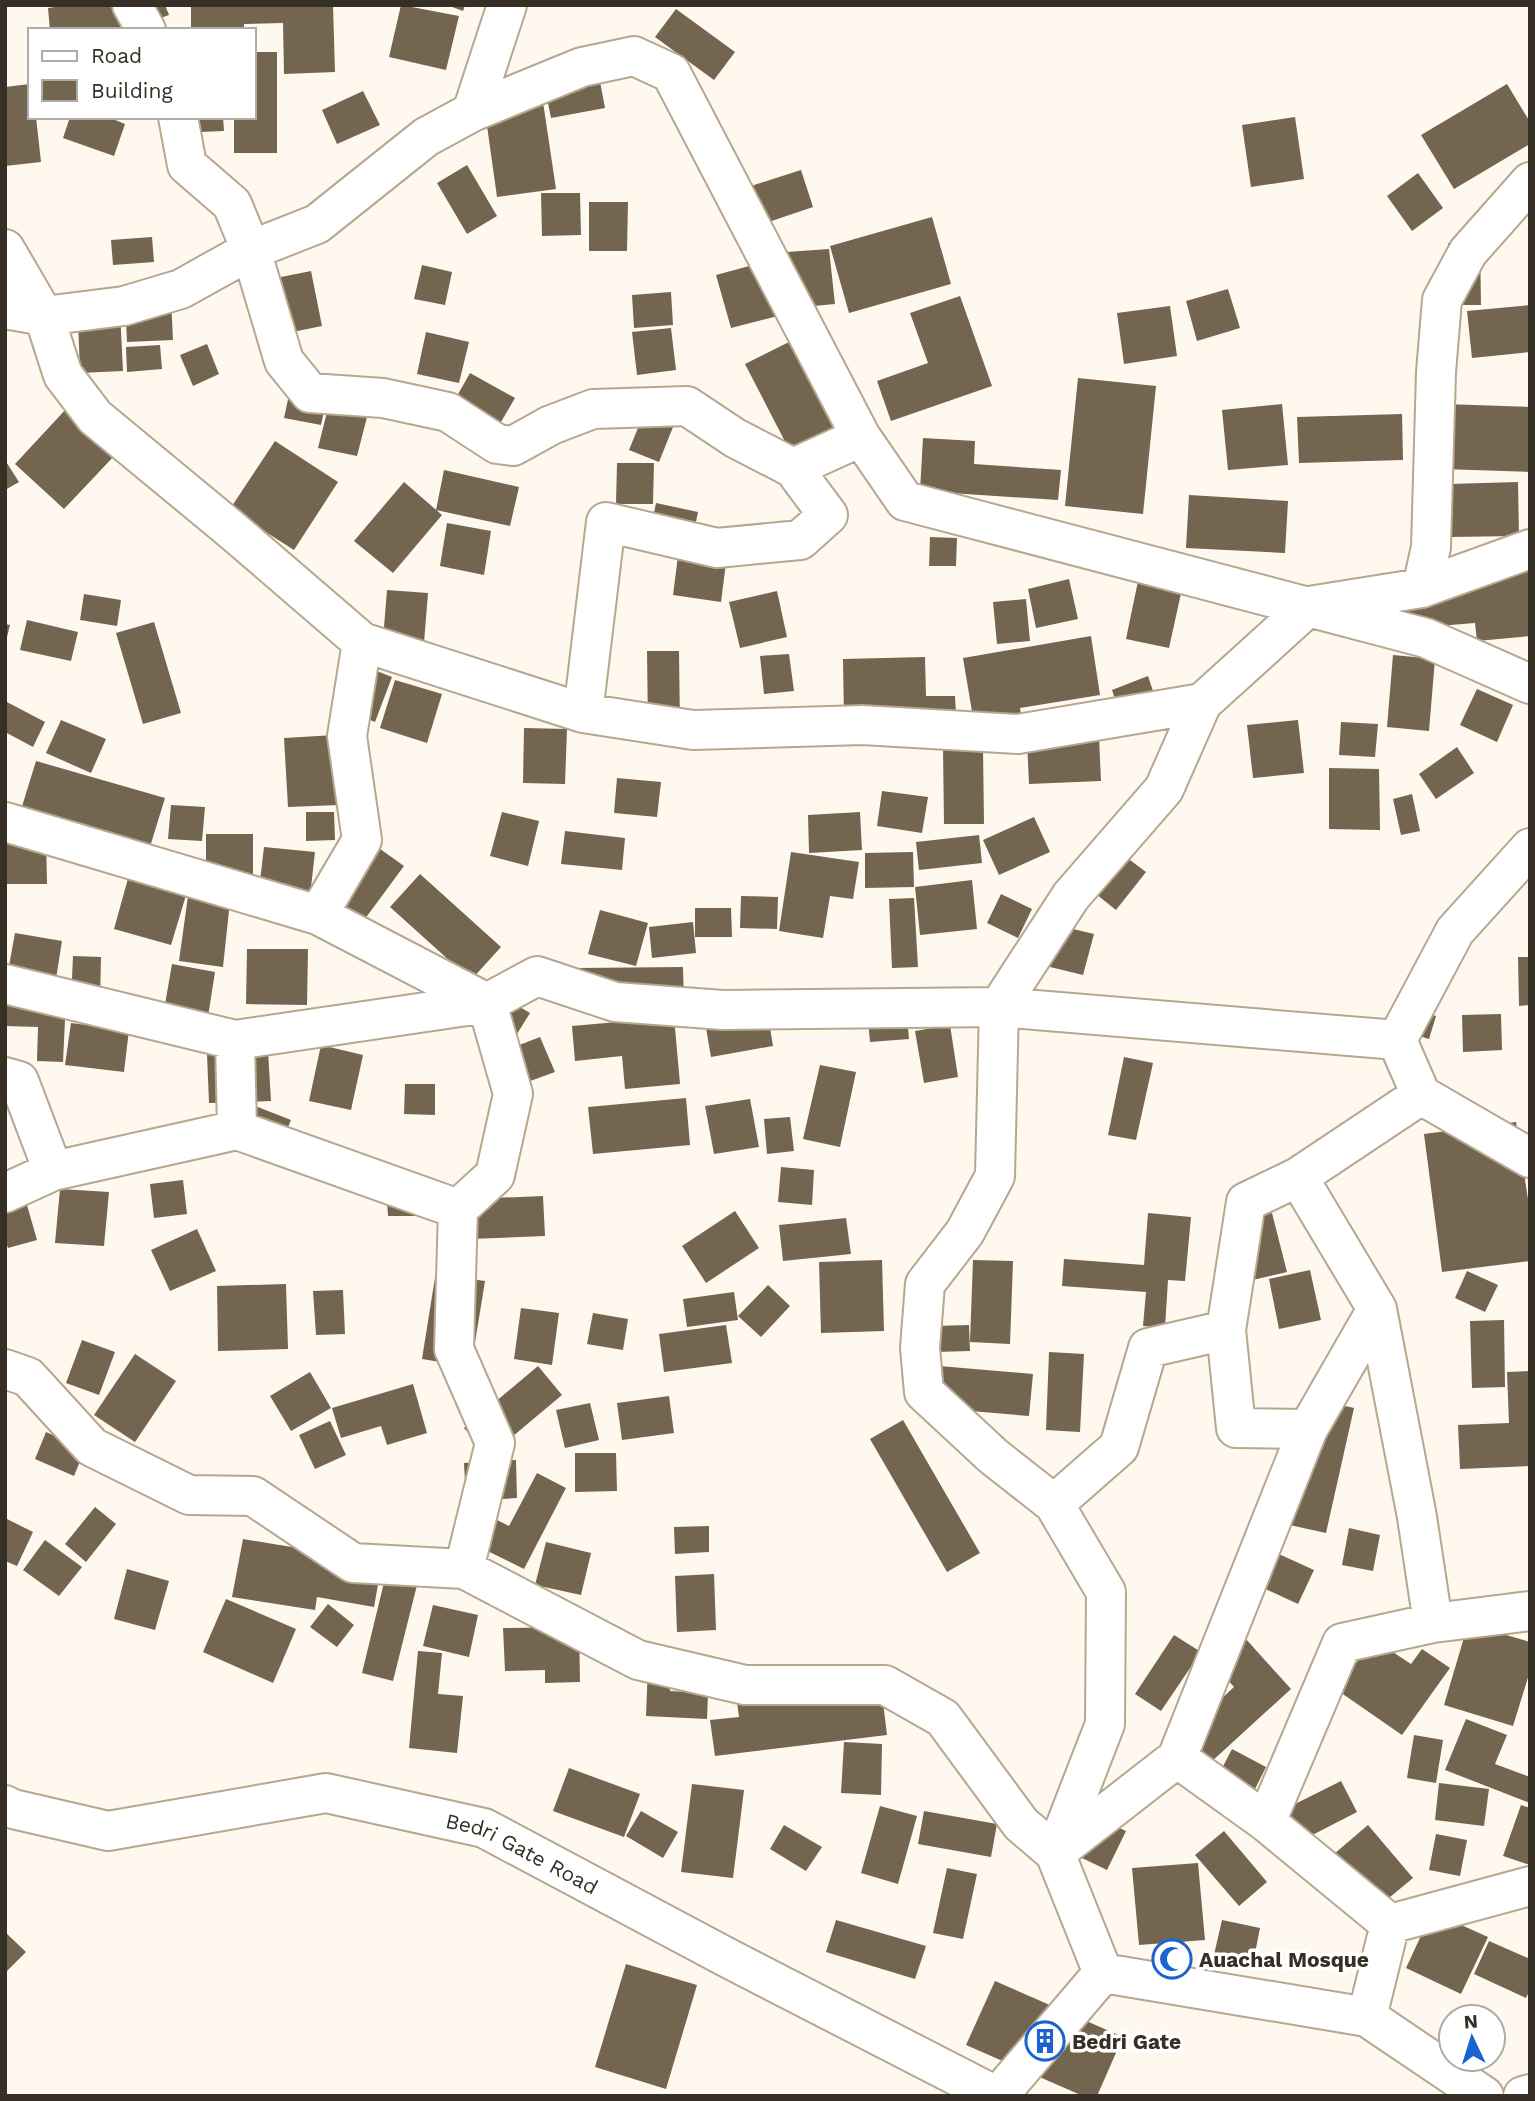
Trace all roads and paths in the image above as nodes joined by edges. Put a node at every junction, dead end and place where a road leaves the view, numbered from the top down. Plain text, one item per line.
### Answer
1 (132, 5) edge
2 (508, 5) edge
3 (145, 28) edge
4 (472, 112) junction
5 (177, 119) edge
6 (1530, 182) edge
7 (5, 249) edge
8 (251, 250) junction
9 (5, 309) edge
10 (44, 316) junction
11 (861, 437) junction
12 (793, 468) junction
13 (1530, 549) edge
14 (1422, 588) junction
15 (1309, 606) junction
16 (362, 642) junction
17 (1530, 684) edge
18 (1202, 702) junction
19 (583, 713) junction
20 (5, 822) edge
21 (1530, 848) edge
22 (318, 915) junction
23 (5, 984) edge
24 (487, 1003) junction
25 (999, 1007) junction
26 (235, 1040) junction
27 (1397, 1040) junction
28 (5, 1077) edge
29 (1421, 1095) junction
30 (237, 1130) junction
31 (1530, 1158) edge
32 (53, 1171) junction
33 (1298, 1177) junction
34 (5, 1193) edge
35 (458, 1209) junction
36 (1377, 1309) junction
37 (1226, 1330) junction
38 (5, 1369) edge
39 (1308, 1429) junction
40 (1054, 1504) junction
41 (464, 1569) junction
42 (1530, 1611) edge
43 (1433, 1623) junction
44 (1177, 1758) junction
45 (5, 1805) edge
46 (1266, 1822) junction
47 (1055, 1853) junction
48 (1530, 1886) edge
49 (1390, 1924) junction
50 (1103, 1973) junction
51 (1367, 2017) junction
52 (1530, 2094) edge
53 (997, 2096) edge
54 (1484, 2096) edge
55 (1522, 2096) edge

1 - 3 street
2 - 4 street
4 - 8 street
4 - 11 street
5 - 8 street
6 - 14 street
7 - 10 street
8 - 10 street
8 - 12 street
9 - 10 street
10 - 16 street
11 - 12 street
11 - 15 street
12 - 19 street
13 - 14 street
14 - 15 street
15 - 17 street
15 - 18 street
16 - 19 street
16 - 22 street
18 - 19 street
18 - 25 street
20 - 22 street
21 - 27 street
22 - 24 street
23 - 26 street
24 - 25 street
24 - 26 street
24 - 35 street
25 - 27 street
25 - 40 street
26 - 30 street
27 - 29 street
28 - 32 street
29 - 31 street
29 - 33 street
30 - 32 street
30 - 35 street
32 - 34 street
33 - 36 street
33 - 37 street
35 - 41 street
36 - 39 street
36 - 43 street
37 - 39 street
37 - 40 street
38 - 41 street
39 - 44 street
40 - 47 street
41 - 47 street
42 - 43 street
43 - 46 street
44 - 46 street
44 - 47 street
45 - 53 street, Bedri Gate Road
46 - 49 street
47 - 50 street
48 - 49 street
49 - 51 street
50 - 51 street
50 - 53 street
51 - 54 street
52 - 55 street

